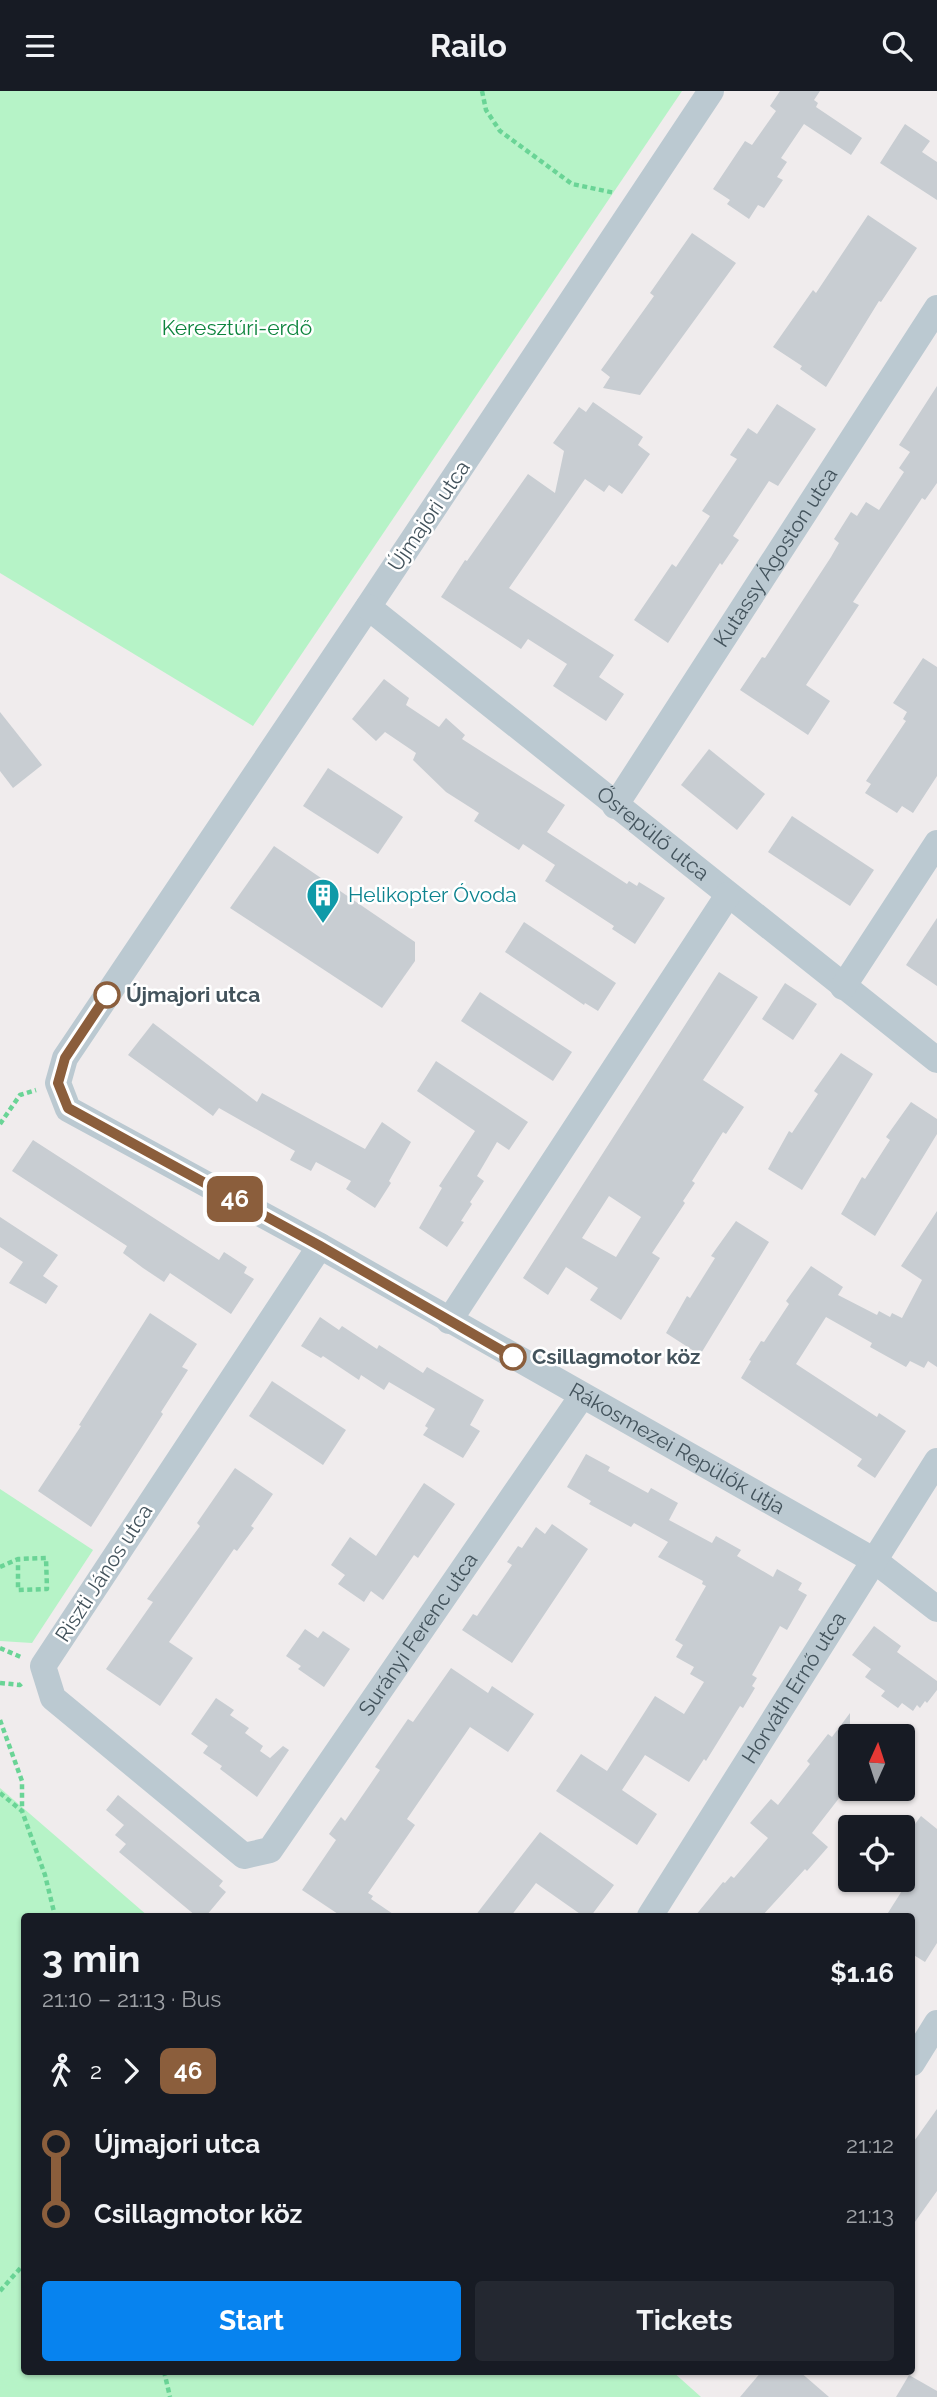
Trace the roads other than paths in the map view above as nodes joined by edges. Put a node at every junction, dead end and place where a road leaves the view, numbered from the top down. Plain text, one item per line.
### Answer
1 (711, 91) edge
2 (937, 308) edge
3 (368, 607) junction
4 (615, 806) junction
5 (937, 843) edge
6 (729, 895) junction
7 (842, 987) junction
8 (937, 1060) edge
9 (58, 1083) joint
10 (320, 1246) junction
11 (449, 1321) junction
12 (582, 1396) junction
13 (937, 1461) edge
14 (875, 1561) junction
15 (937, 1609) edge
16 (244, 1856) joint
17 (652, 1913) edge
18 (937, 2023) edge
19 (915, 2058) edge

1 - 3 street, Újmajori utca
2 - 4 street, Kutassy Ágoston utca
3 - 4 street, Ősrepülő utca
3 - 9 street, Újmajori utca
4 - 6 street, Ősrepülő utca
5 - 7 street
6 - 7 street, Ősrepülő utca
6 - 11 street
7 - 8 street, Ősrepülő utca
9 - 10 street, Rákosmezei Repülők útja
10 - 11 street, Rákosmezei Repülők útja
10 - 16 street, Riszti János utca
11 - 12 street, Rákosmezei Repülők útja
12 - 14 street, Rákosmezei Repülők útja
12 - 16 street, Surányi Ferenc utca
13 - 14 street, Horváth Ernő utca
14 - 15 street, Rákosmezei Repülők útja
14 - 17 street, Horváth Ernő utca
18 - 19 street

